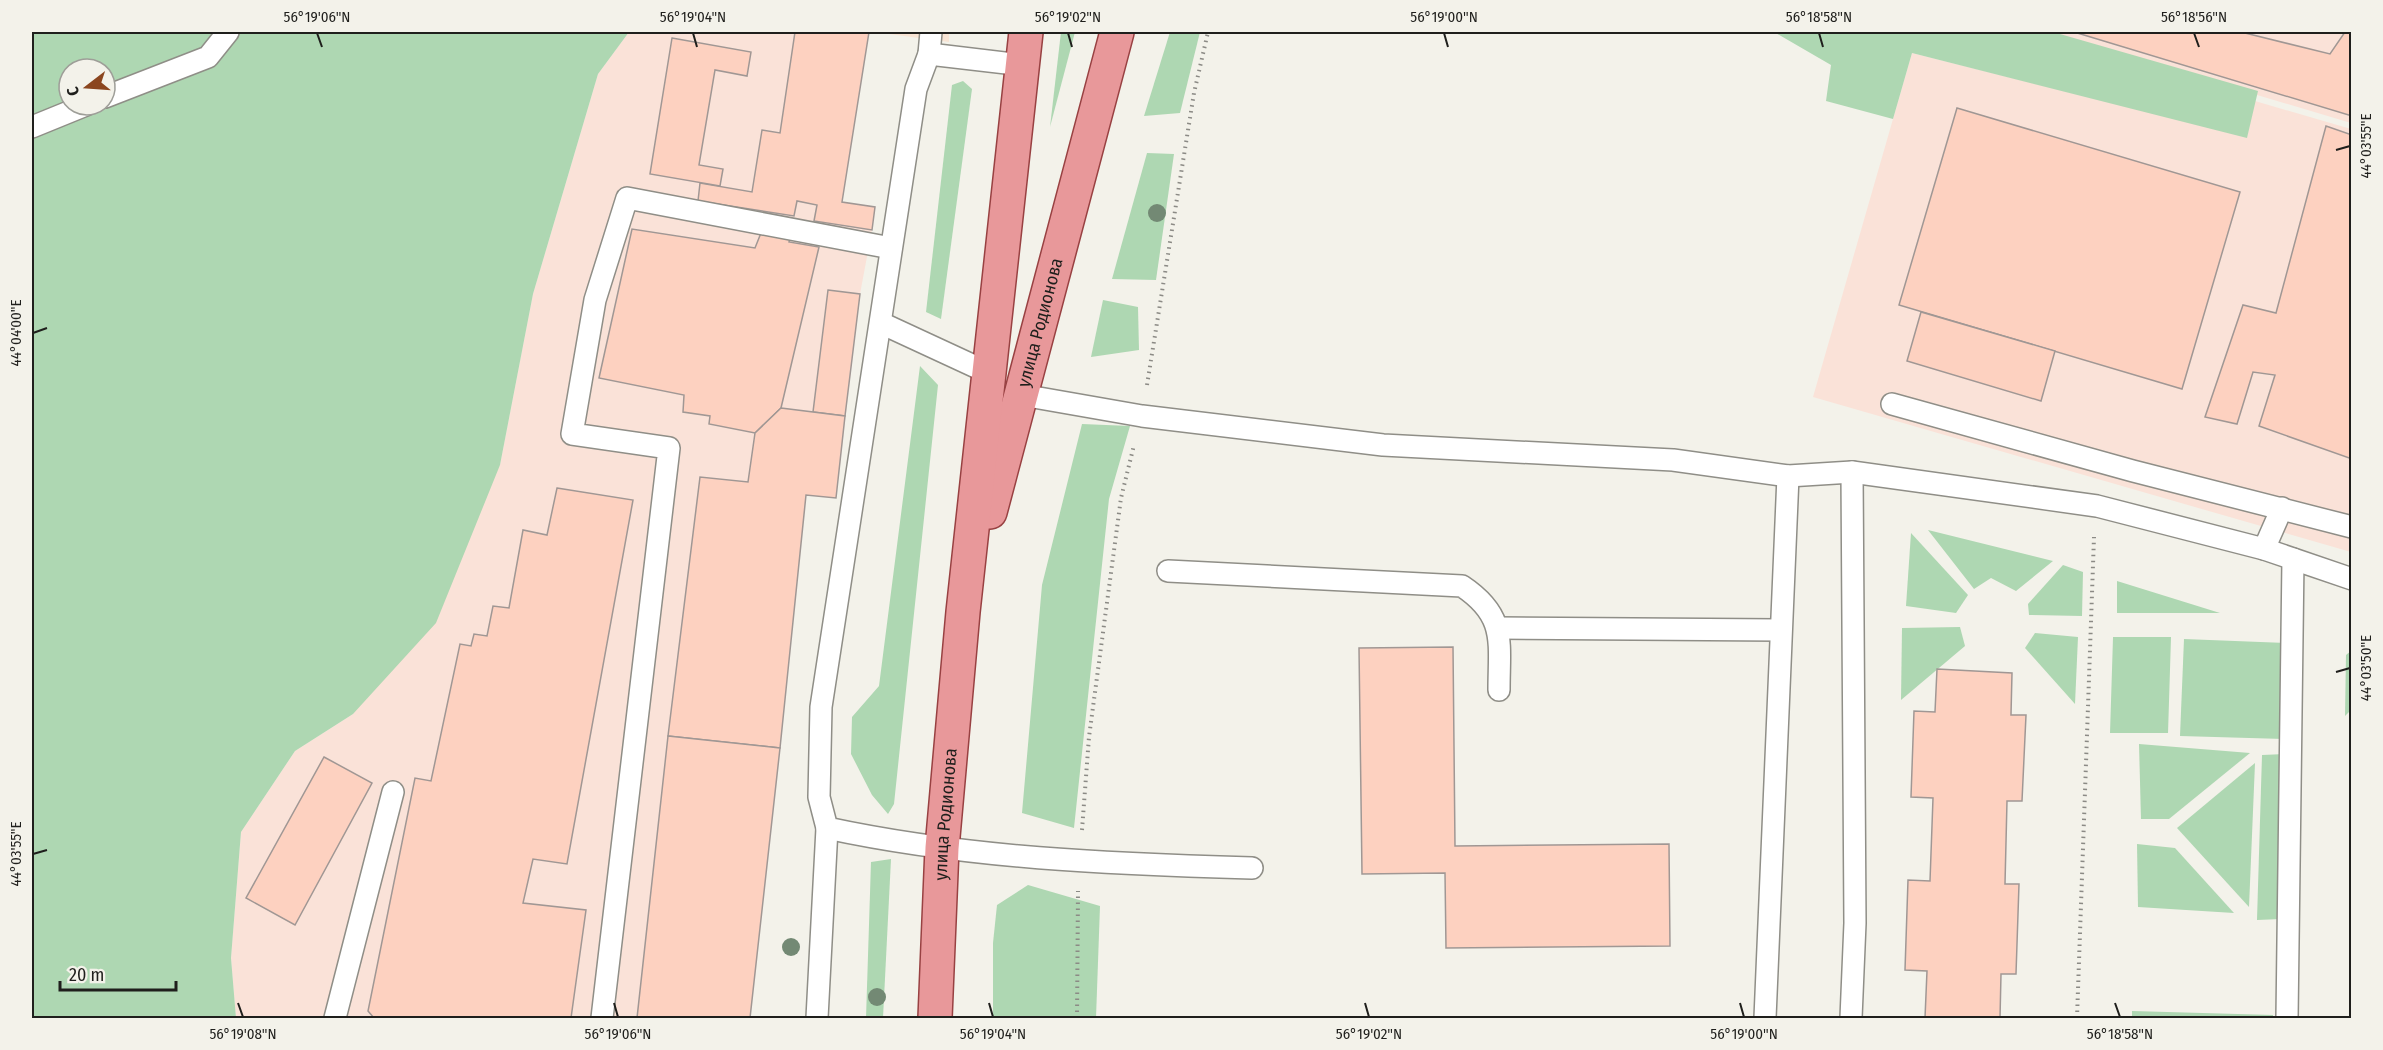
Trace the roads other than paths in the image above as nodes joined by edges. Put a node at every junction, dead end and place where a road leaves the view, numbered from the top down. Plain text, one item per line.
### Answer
1 (228, 32) edge
2 (931, 32) edge
3 (1026, 32) edge
4 (1117, 32) edge
5 (929, 54) junction
6 (1022, 65) junction
7 (117, 92) edge
8 (57, 116) edge
9 (32, 126) edge
10 (891, 248) junction
11 (881, 323) junction
12 (989, 373) junction
13 (1022, 395) junction
14 (1892, 404) dead end
15 (1852, 472) junction
16 (1788, 476) junction
17 (2282, 508) junction
18 (2352, 527) edge
19 (2264, 549) junction
20 (2293, 559) junction
21 (1168, 571) dead end
22 (2352, 579) edge
23 (963, 612) junction
24 (1499, 628) junction
25 (1780, 630) junction
26 (1499, 690) dead end
27 (393, 792) dead end
28 (827, 828) junction
29 (942, 848) junction
30 (1252, 868) dead end
31 (335, 1018) edge
32 (602, 1018) edge
33 (817, 1018) edge
34 (935, 1018) edge
35 (1766, 1018) edge
36 (1851, 1018) edge
37 (2287, 1018) edge

1 - 7 lane
2 - 5 lane
3 - 6 main road, улица Родионова
4 - 13 main road, улица Родионова
5 - 6 lane
5 - 10 lane
6 - 12 main road, улица Родионова
8 - 9 lane
10 - 11 lane
10 - 32 lane
11 - 12 lane
11 - 28 lane
12 - 23 main road, улица Родионова
13 - 16 lane
13 - 23 main road, улица Родионова
14 - 17 lane
15 - 16 lane
15 - 19 lane
15 - 36 lane
16 - 25 lane
17 - 18 lane
17 - 19 lane
19 - 20 lane
20 - 22 lane
20 - 37 lane
21 - 24 lane
23 - 29 main road, улица Родионова
24 - 25 lane
24 - 26 lane
25 - 35 lane
27 - 31 lane
28 - 29 lane
28 - 33 lane
29 - 30 lane
29 - 34 main road, улица Родионова

